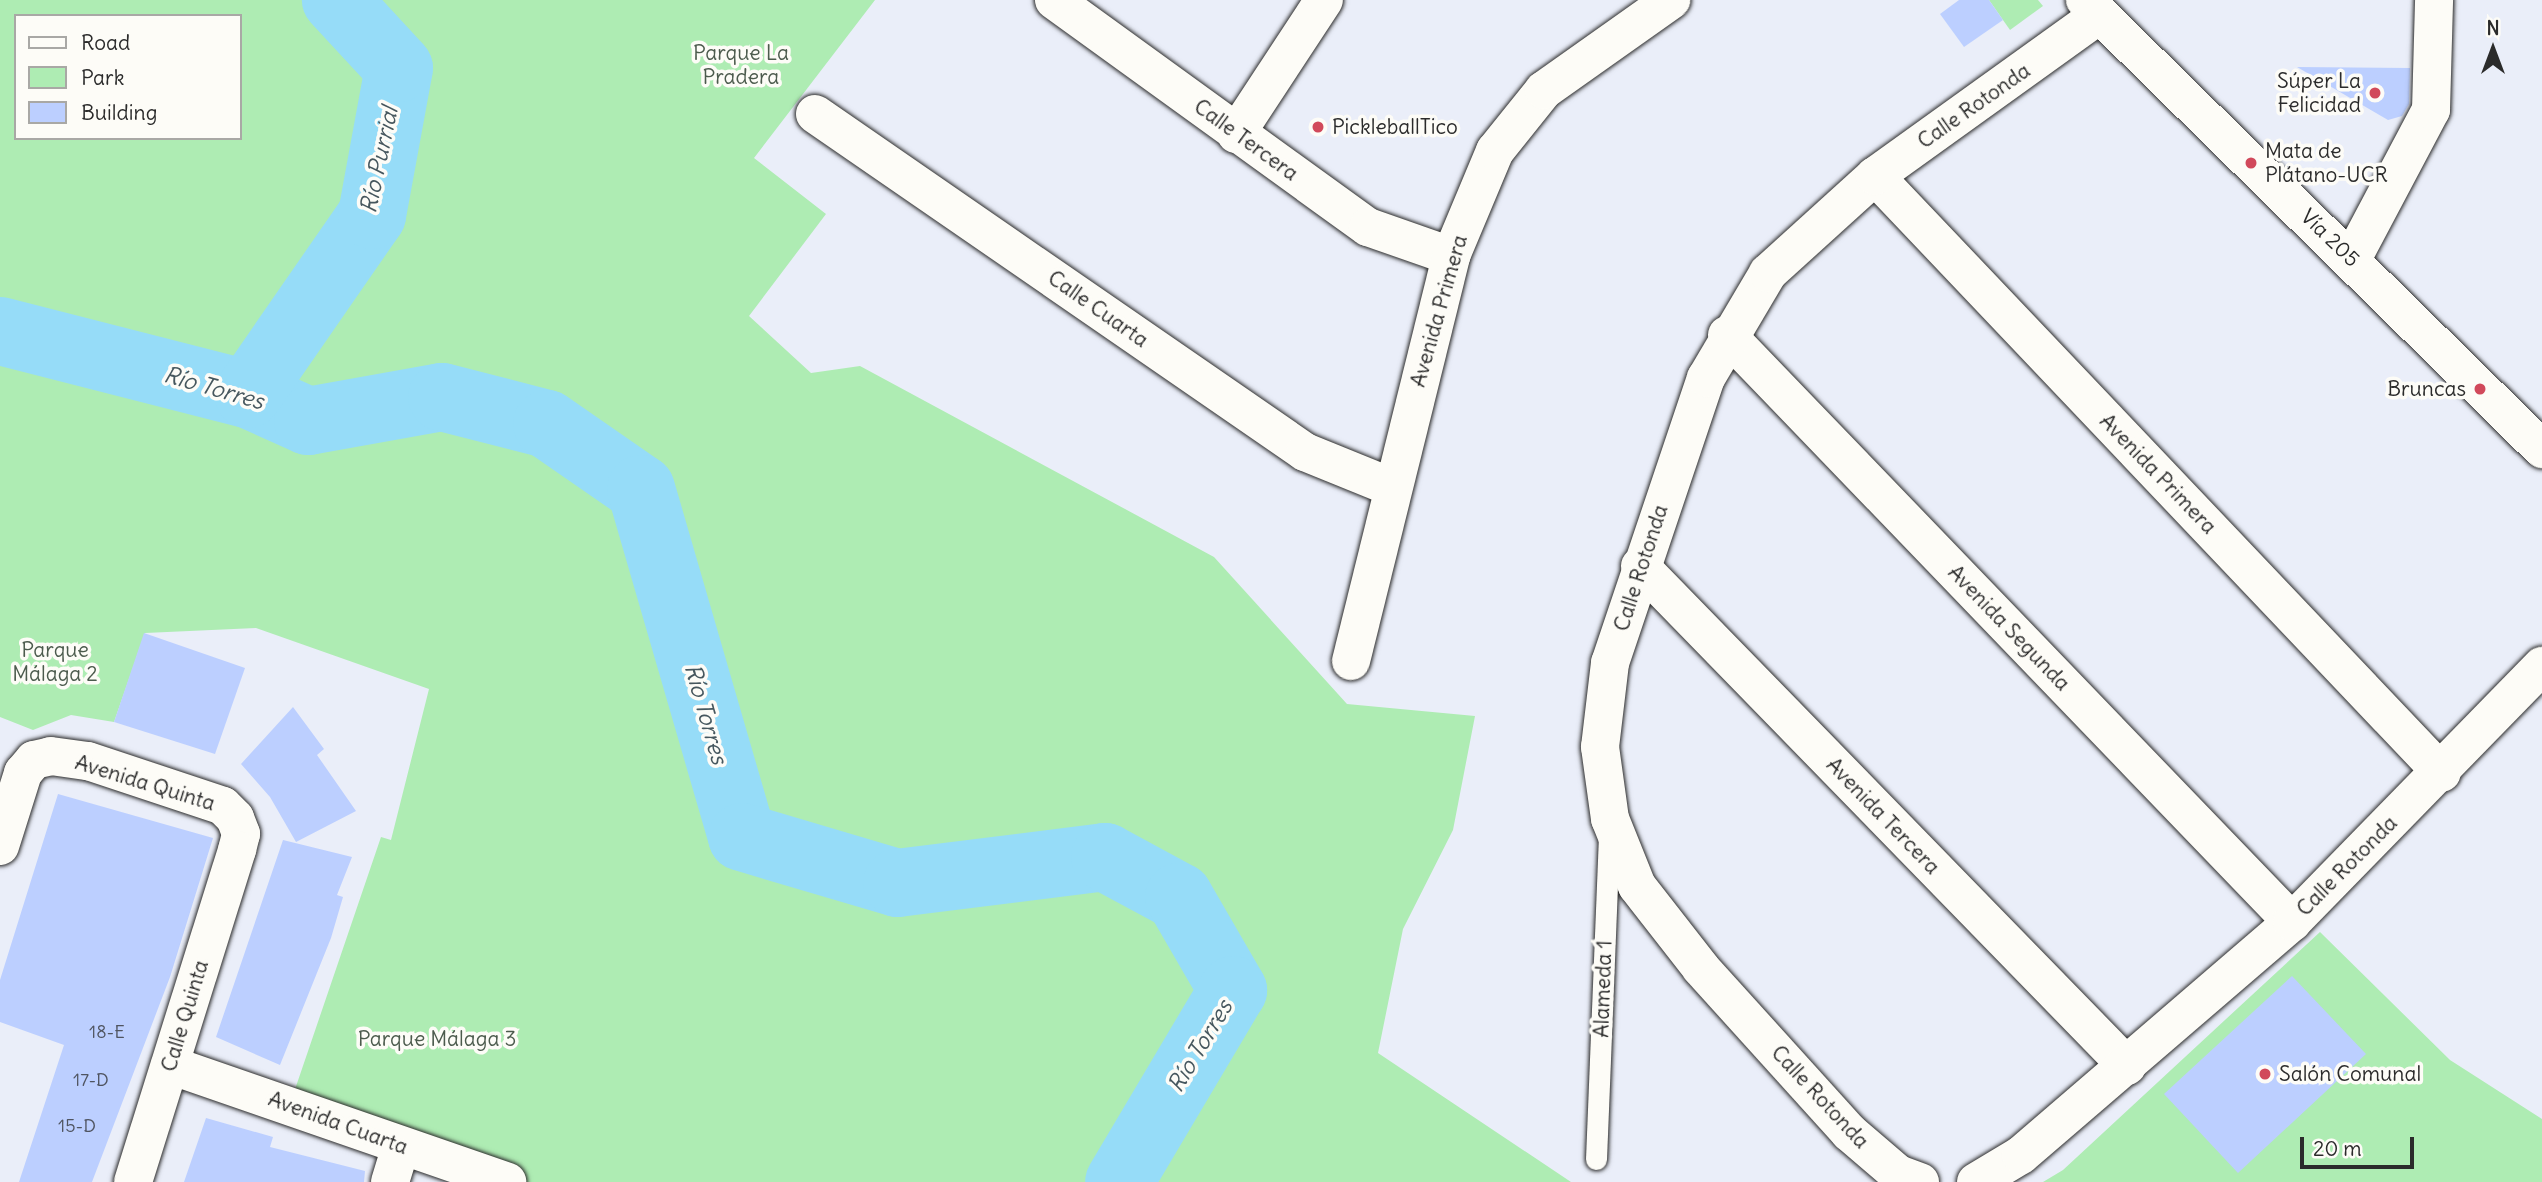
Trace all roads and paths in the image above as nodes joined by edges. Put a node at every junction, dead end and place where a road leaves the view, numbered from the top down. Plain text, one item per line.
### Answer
1 (1054, 0) edge
2 (1324, 0) edge
3 (1671, 0) edge
4 (2434, 0) edge
5 (2092, 8) edge
6 (815, 114) dead end
7 (1236, 134) junction
8 (1875, 176) junction
9 (1451, 256) junction
10 (2353, 259) junction
11 (1727, 335) junction
12 (2542, 449) edge
13 (1391, 487) junction
14 (1640, 566) junction
15 (1351, 661) dead end
16 (2542, 666) edge
17 (2442, 773) junction
18 (1610, 819) junction
19 (0, 846) edge
20 (237, 850) joint
21 (2292, 922) junction
22 (170, 1065) junction
23 (2127, 1066) junction
24 (1596, 1159) dead end
25 (396, 1164) edge
26 (132, 1182) edge
27 (507, 1182) edge
28 (1920, 1182) edge
29 (1976, 1182) edge

1 - 7 street, Calle Tercera
2 - 7 street
3 - 9 street, Avenida Primera
4 - 10 street
5 - 8 street, Calle Rotonda
5 - 10 street, Vía 205
6 - 13 street, Calle Cuarta
7 - 9 street, Calle Tercera
8 - 11 street, Calle Rotonda
8 - 17 street, Avenida Primera
9 - 13 street, Avenida Primera
10 - 12 street, Vía 205
11 - 14 street, Calle Rotonda
11 - 21 street, Avenida Segunda
13 - 15 street, Avenida Primera
14 - 18 street, Calle Rotonda
14 - 23 street, Avenida Tercera
16 - 17 street, Calle Rotonda
17 - 21 street, Calle Rotonda
18 - 24 lane, Alameda 1
18 - 28 street, Calle Rotonda
19 - 20 street, Avenida Quinta
20 - 22 street, Calle Quinta
21 - 23 street, Calle Rotonda
22 - 25 street, Avenida Cuarta
22 - 26 street, Calle Quinta
23 - 29 street, Calle Rotonda
25 - 27 street, Avenida Cuarta

